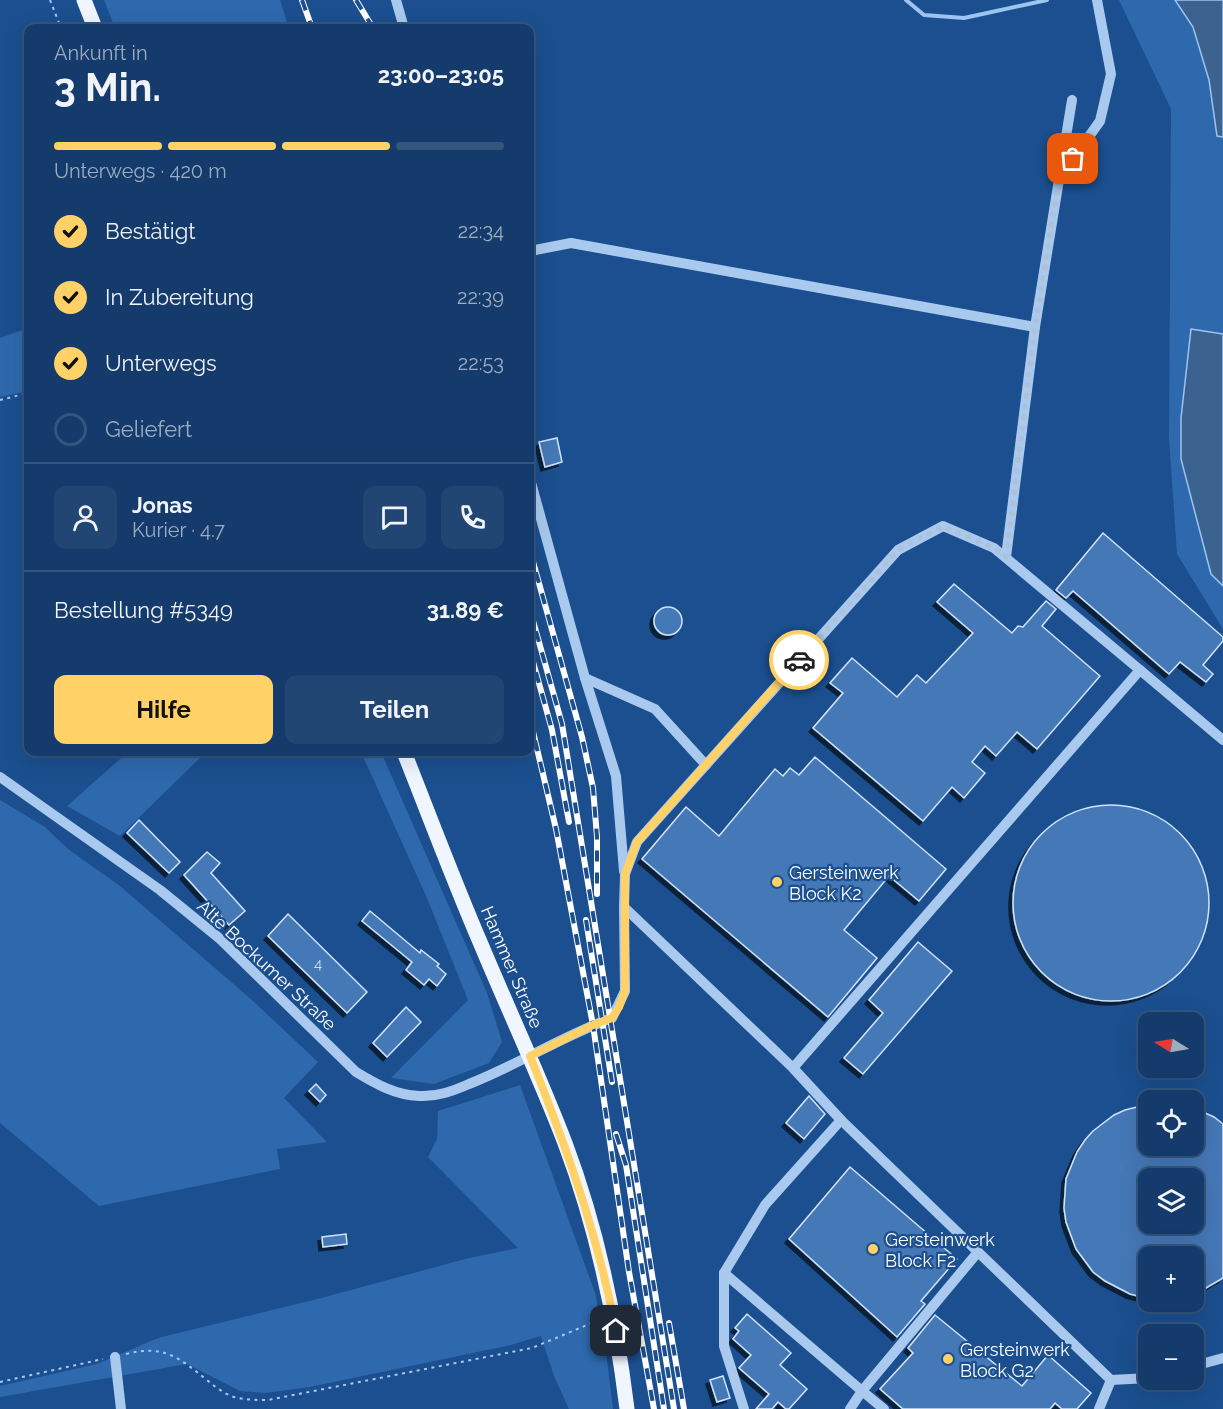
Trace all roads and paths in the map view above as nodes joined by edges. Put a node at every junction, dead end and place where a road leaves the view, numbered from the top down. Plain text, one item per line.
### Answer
1 (50, 0) edge
2 (84, 0) edge
3 (396, 0) edge
4 (1097, 0) edge
5 (60, 24) edge
6 (93, 24) edge
7 (403, 24) edge
8 (1072, 100) dead end
9 (1059, 178) junction
10 (534, 250) edge
11 (1035, 327) junction
12 (24, 394) edge
13 (0, 400) edge
14 (534, 493) edge
15 (1006, 557) junction
16 (1140, 670) junction
17 (585, 678) junction
18 (1223, 740) edge
19 (406, 756) edge
20 (706, 765) junction
21 (0, 777) edge
22 (625, 874) junction
23 (624, 907) junction
24 (530, 1056) junction
25 (792, 1068) junction
26 (842, 1120) junction
27 (978, 1252) junction
28 (724, 1273) junction
29 (613, 1314) junction
30 (115, 1357) junction
31 (1223, 1358) edge
32 (1204, 1363) edge
33 (1138, 1379) edge
34 (1111, 1380) junction
35 (0, 1382) edge
36 (862, 1391) junction
37 (121, 1409) edge
38 (627, 1409) edge
39 (744, 1409) edge
40 (850, 1409) edge
41 (884, 1409) edge
42 (1099, 1409) edge

1 - 5 path
2 - 6 main road
3 - 7 street
4 - 9 street
8 - 9 street
9 - 11 street
10 - 11 street
11 - 15 street
12 - 13 path
14 - 17 street
15 - 16 street
15 - 20 street
16 - 18 street
16 - 25 street
17 - 20 street
17 - 22 street
19 - 24 main road, Hammer Straße
20 - 22 street
21 - 24 street, Alte Bockumer Straße
22 - 23 street, Alte Bockumer Straße
23 - 24 street, Alte Bockumer Straße
23 - 25 street
24 - 29 main road, Hammer Straße
25 - 26 street
26 - 27 street
26 - 28 street
27 - 34 street
27 - 36 street
28 - 36 street
28 - 39 street
29 - 30 path
29 - 38 main road, Hammer Straße
30 - 35 path
30 - 37 street
31 - 32 street
33 - 34 street
34 - 42 street
36 - 40 street
36 - 41 street

